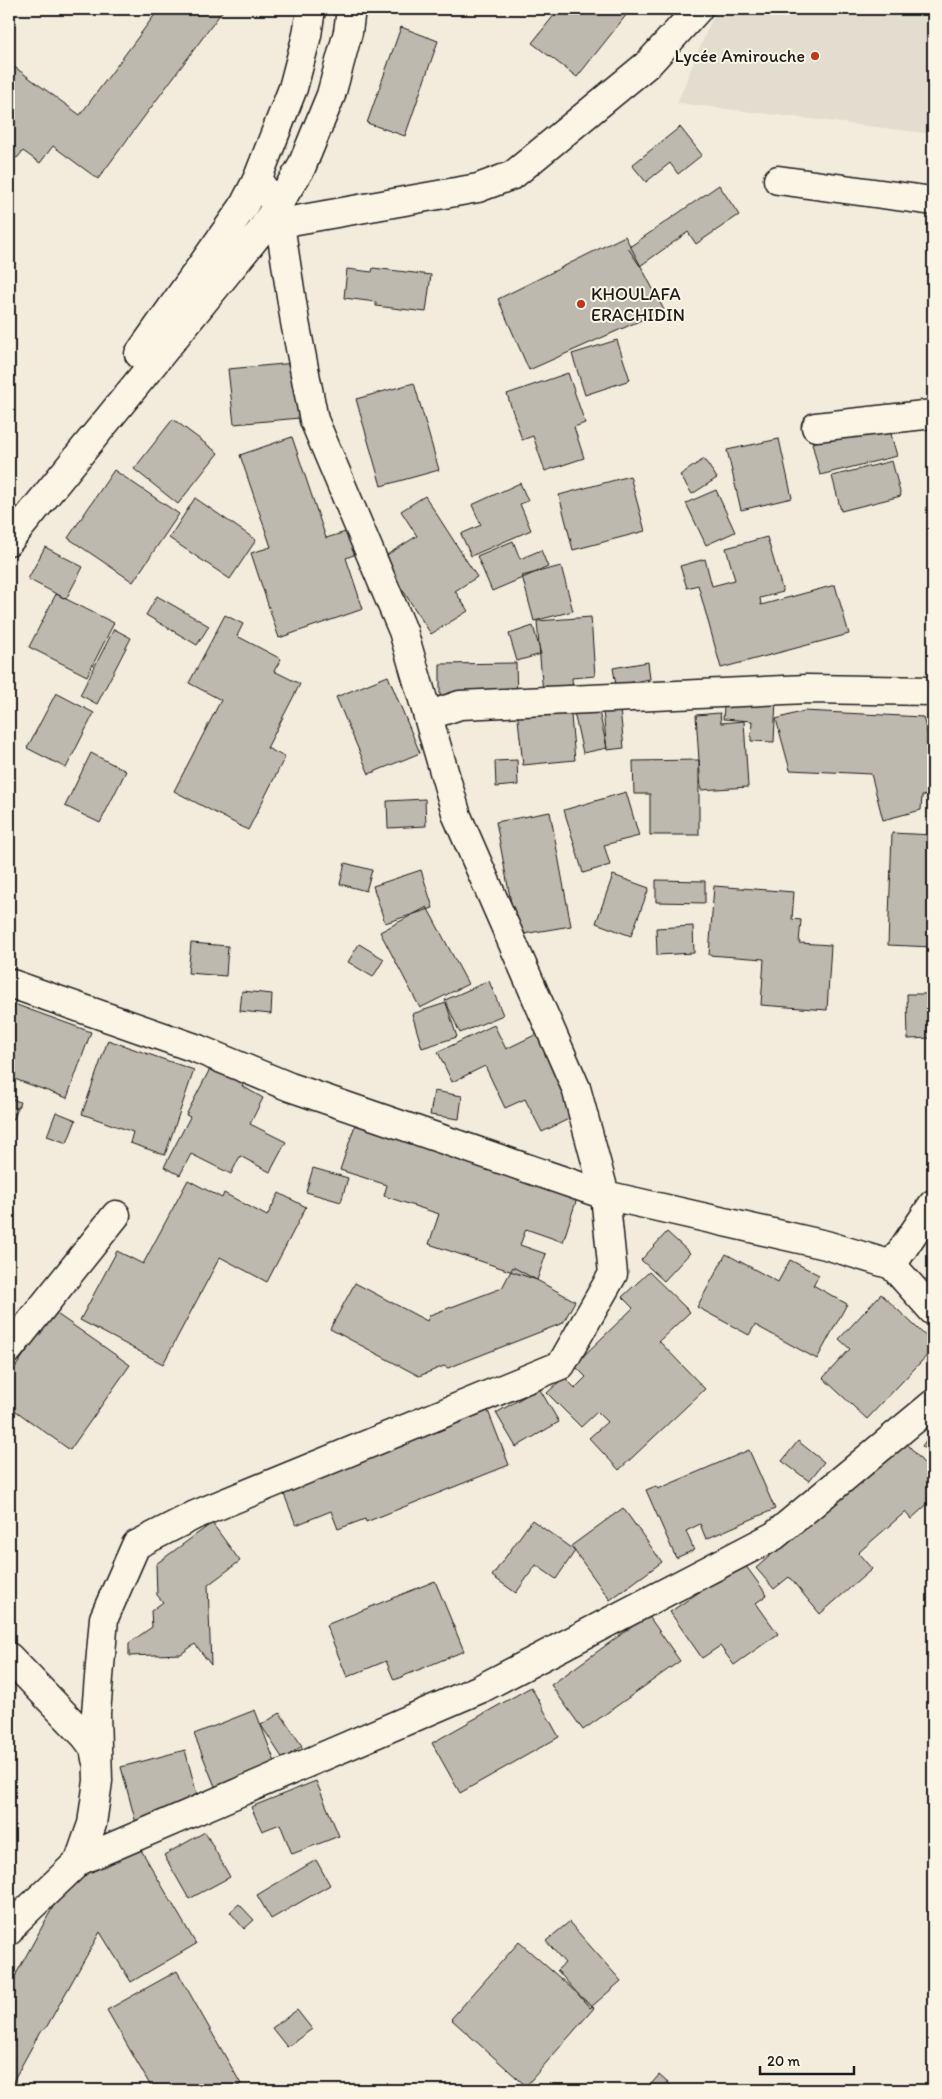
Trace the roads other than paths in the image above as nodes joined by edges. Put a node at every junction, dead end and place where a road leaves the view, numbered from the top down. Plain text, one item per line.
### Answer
1 (311, 9) edge
2 (351, 9) edge
3 (698, 9) edge
4 (257, 180) junction
5 (778, 180) dead end
6 (933, 201) edge
7 (279, 214) junction
8 (933, 414) edge
9 (816, 427) dead end
10 (9, 540) edge
11 (933, 690) edge
12 (429, 718) junction
13 (9, 984) edge
14 (605, 1195) junction
15 (933, 1204) edge
16 (116, 1215) dead end
17 (892, 1264) junction
18 (933, 1311) edge
19 (9, 1349) edge
20 (933, 1404) edge
21 (9, 1656) edge
22 (98, 1765) junction
23 (79, 1861) junction
24 (9, 1932) edge

1 - 4 street
2 - 7 street
3 - 7 street
4 - 7 street
4 - 10 street
5 - 6 street
7 - 10 street
7 - 12 street
8 - 9 street
11 - 12 street
12 - 14 street
13 - 14 street
14 - 17 street
14 - 22 street
15 - 17 street
16 - 19 street
17 - 18 street
20 - 23 street
21 - 22 street
22 - 23 street
23 - 24 street

